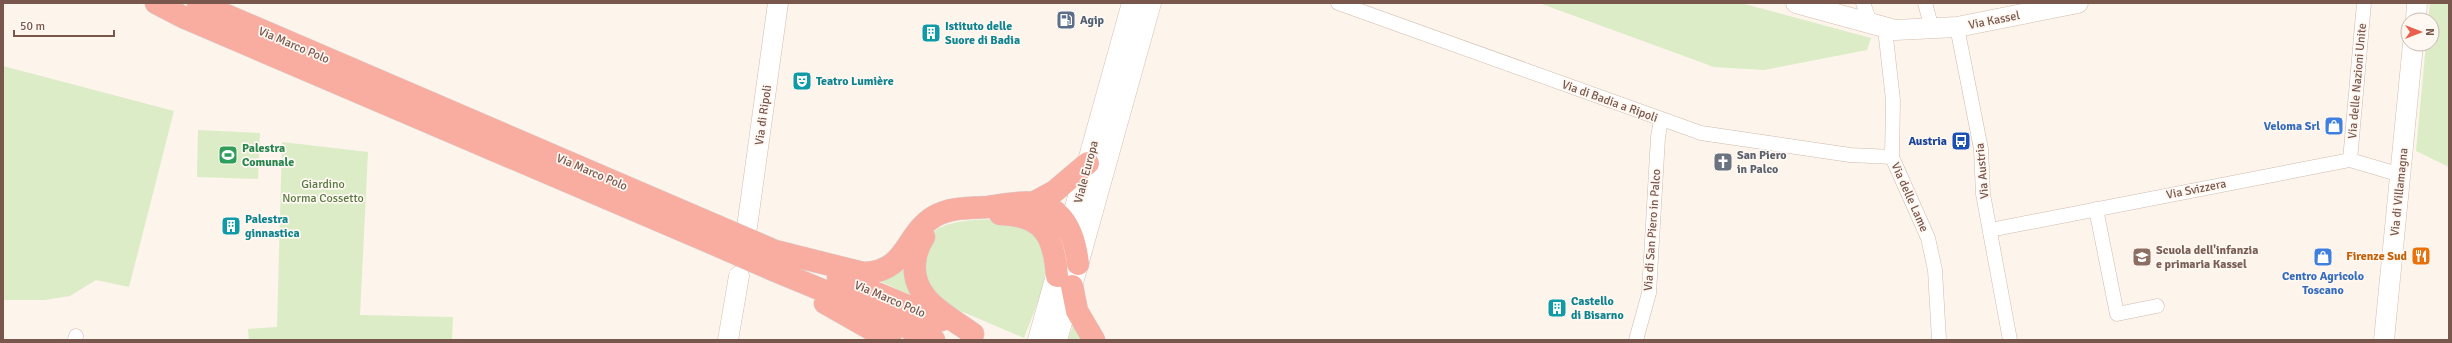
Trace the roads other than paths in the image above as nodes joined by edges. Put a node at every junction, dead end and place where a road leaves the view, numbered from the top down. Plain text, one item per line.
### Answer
1 (156, 3) edge
2 (198, 3) edge
3 (778, 3) edge
4 (1132, 3) edge
5 (1151, 3) edge
6 (1338, 3) edge
7 (1796, 3) edge
8 (1863, 3) edge
9 (1925, 3) edge
10 (2078, 3) edge
11 (2364, 3) edge
12 (1878, 27) junction
13 (1957, 27) junction
14 (1932, 29) junction
15 (2412, 52) edge
16 (1661, 120) junction
17 (1892, 157) junction
18 (2350, 160) junction
19 (1088, 163) junction
20 (2401, 175) junction
21 (1033, 203) junction
22 (2096, 208) junction
23 (747, 227) dead end
24 (1990, 230) junction
25 (1070, 231) junction
26 (716, 235) junction
27 (773, 260) junction
28 (1078, 264) junction
29 (739, 276) dead end
30 (1065, 281) junction
31 (2157, 306) dead end
32 (980, 337) edge
33 (728, 340) edge
34 (890, 340) edge
35 (934, 340) edge
36 (1038, 340) edge
37 (1057, 340) edge
38 (1094, 340) edge
39 (1636, 340) edge
40 (1939, 340) edge
41 (2010, 340) edge
42 (2384, 340) edge

1 - 26 highway, Via Marco Polo
2 - 26 highway, Via Marco Polo
3 - 23 main road, Via di Ripoli
4 - 19 main road, Viale Europa
5 - 28 main road, Viale Europa
6 - 16 street, Via di Badia a Ripoli
7 - 12 main road, Via Kassel
8 - 12 street, Via delle Lame
9 - 14 street
10 - 13 main road, Via Kassel
11 - 18 street, Via delle Nazioni Unite
12 - 14 main road, Via Kassel
12 - 17 street, Via delle Lame
13 - 14 main road, Via Kassel
13 - 24 street, Via Austria
15 - 20 main road, Via di Villamagna
16 - 17 street, Via di Badia a Ripoli
16 - 39 street, Via di San Piero in Palco
17 - 40 street, Via delle Lame
18 - 20 street, Via Svizzera
18 - 22 street, Via Svizzera
19 - 21 highway
19 - 25 main road, Viale Europa
20 - 42 main road, Via di Villamagna
21 - 25 highway
21 - 27 highway
22 - 24 street, Via Svizzera
22 - 31 street
24 - 41 street, Via Austria
25 - 28 highway
25 - 30 main road, Viale Europa
26 - 27 highway, Via Marco Polo, bridge
27 - 32 highway, Via Marco Polo
27 - 34 highway
27 - 35 highway, Via Marco Polo
28 - 30 main road, Viale Europa
29 - 33 main road
30 - 32 highway
30 - 36 main road, Viale Europa
30 - 37 main road, Viale Europa
30 - 38 highway

